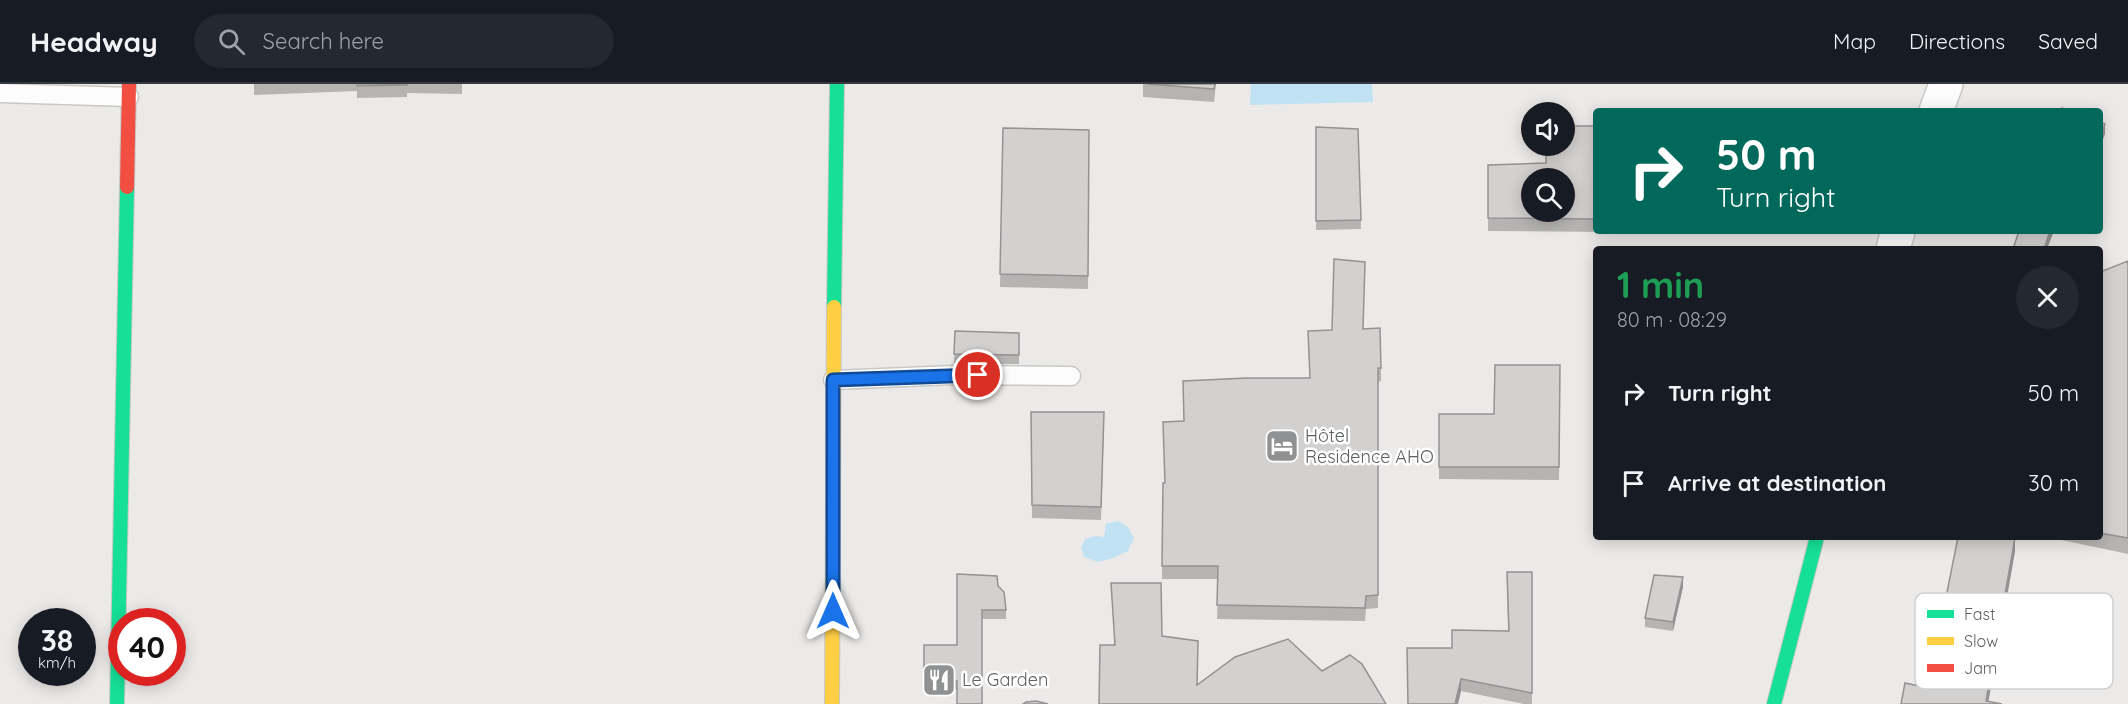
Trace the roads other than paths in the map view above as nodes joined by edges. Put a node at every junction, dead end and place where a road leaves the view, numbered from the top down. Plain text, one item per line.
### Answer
1 (837, 84) edge
2 (1946, 84) edge
3 (129, 91) edge
4 (0, 93) edge
5 (1937, 108) edge
6 (1071, 376) dead end
7 (833, 380) junction
8 (1816, 540) edge
9 (117, 704) edge
10 (832, 704) edge
11 (1774, 704) edge

1 - 7 street
2 - 5 street
3 - 4 lane
3 - 9 street
6 - 7 lane
7 - 10 street
8 - 11 street

